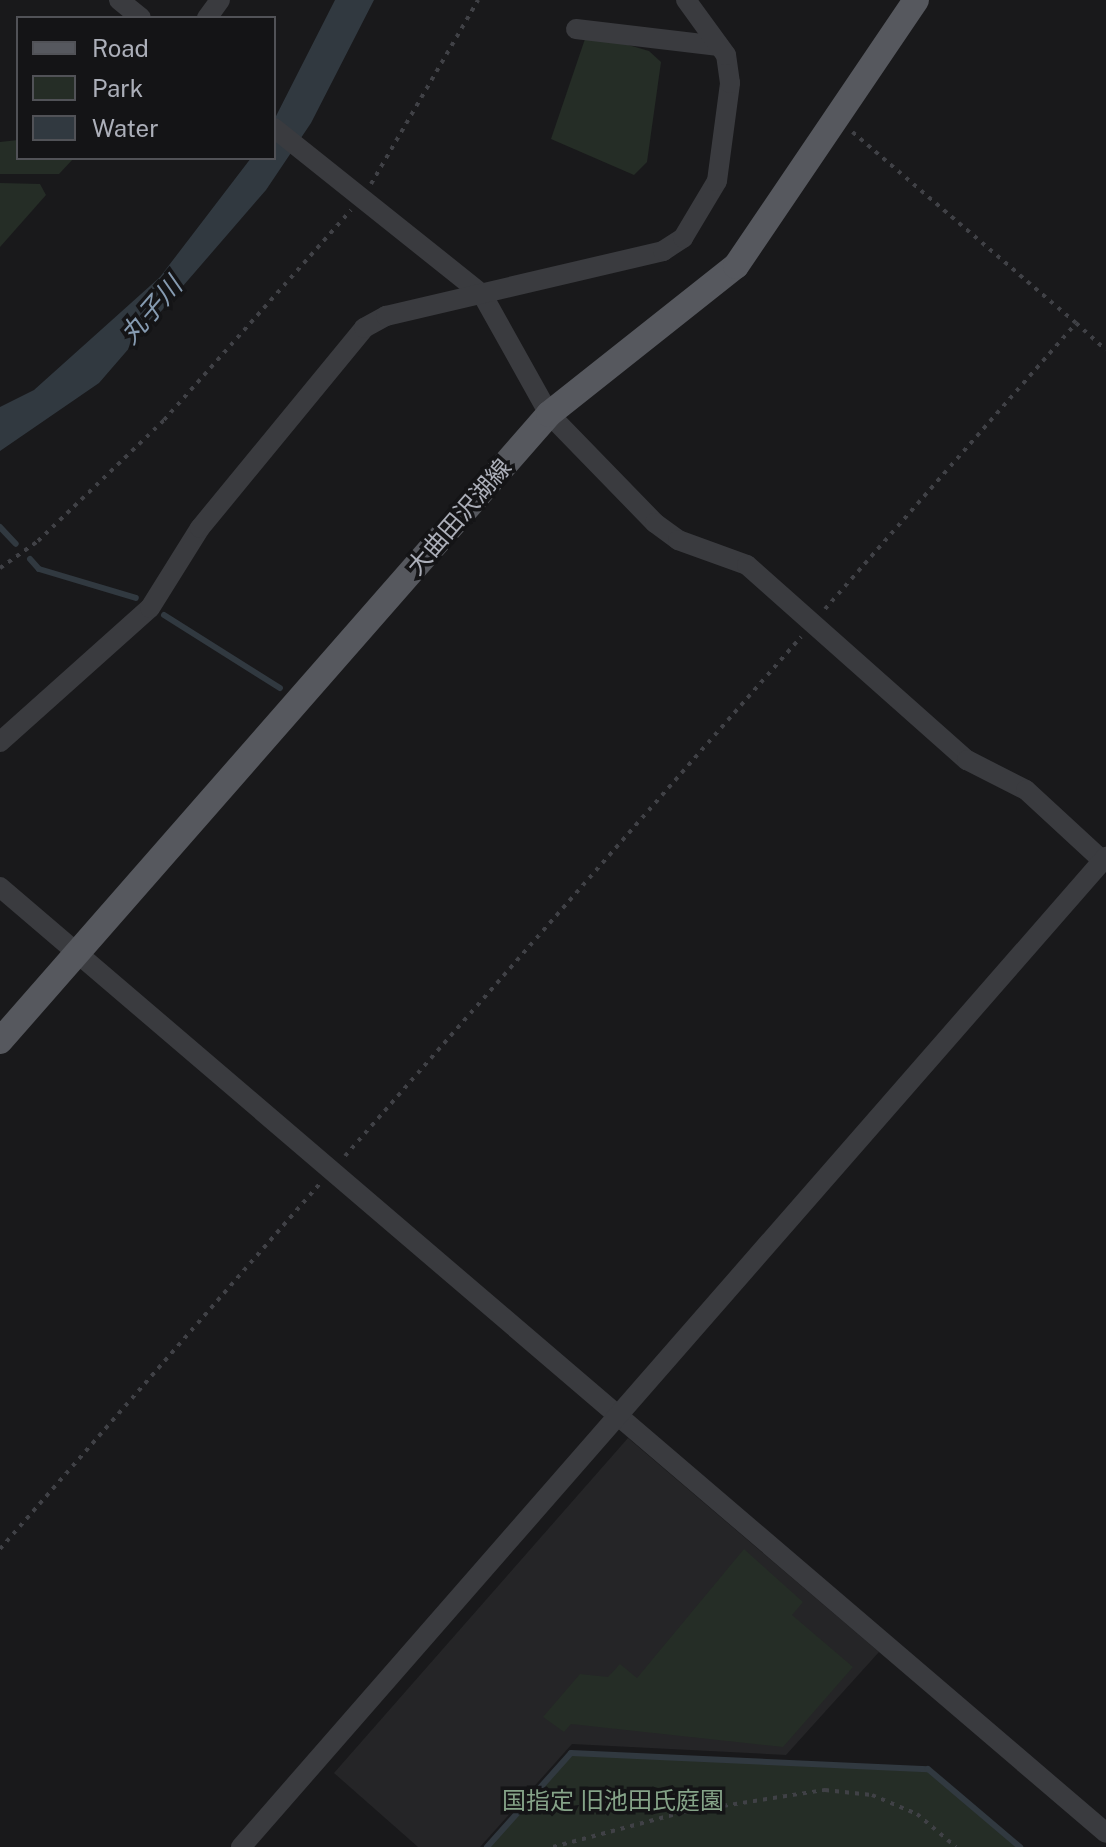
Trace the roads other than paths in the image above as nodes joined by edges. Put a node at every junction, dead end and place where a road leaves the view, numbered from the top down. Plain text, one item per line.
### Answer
1 (119, 0) edge
2 (686, 0) edge
3 (916, 0) edge
4 (139, 16) edge
5 (576, 29) dead end
6 (719, 46) junction
7 (276, 130) edge
8 (482, 294) junction
9 (549, 414) junction
10 (0, 742) edge
11 (1104, 859) edge
12 (0, 887) edge
13 (80, 950) junction
14 (0, 1041) edge
15 (618, 1418) junction
16 (1106, 1833) edge
17 (241, 1847) edge

1 - 4 street
2 - 6 street
3 - 9 main road, 大曲田沢湖線
5 - 6 street
6 - 8 street
7 - 8 street
8 - 9 street
8 - 10 street
9 - 11 street
9 - 13 main road, 大曲田沢湖線
11 - 15 street
12 - 13 street
13 - 14 main road, 大曲田沢湖線
13 - 15 street
15 - 16 street
15 - 17 street

